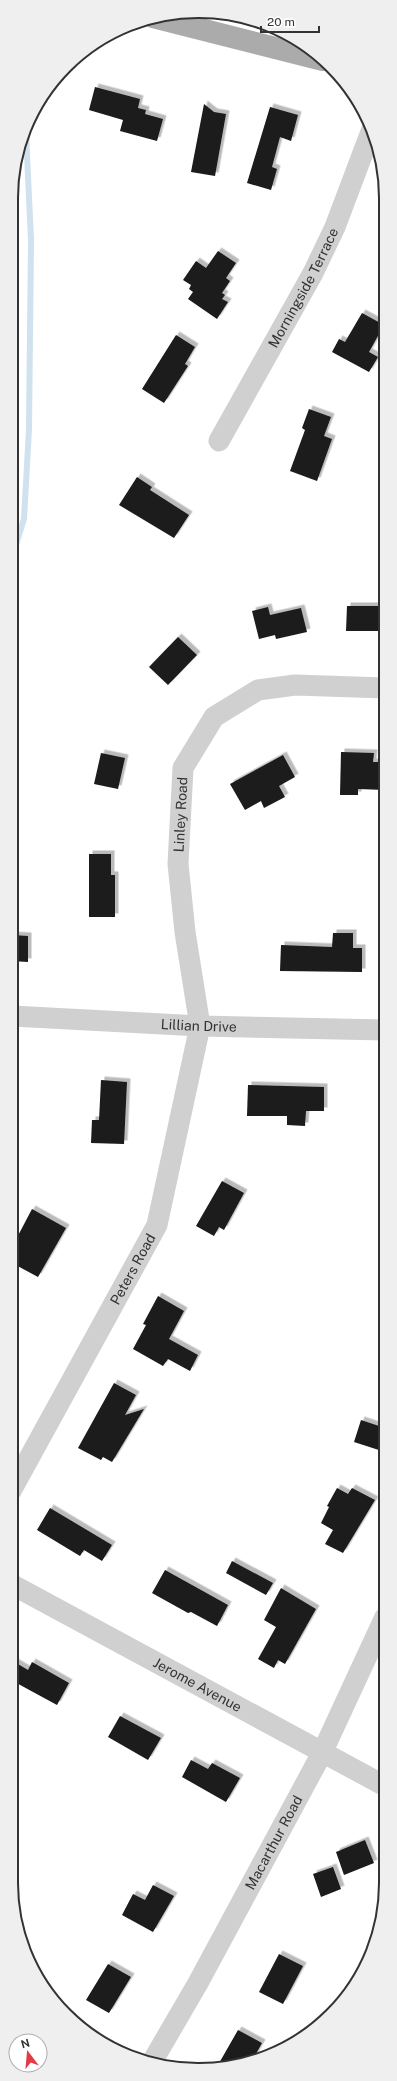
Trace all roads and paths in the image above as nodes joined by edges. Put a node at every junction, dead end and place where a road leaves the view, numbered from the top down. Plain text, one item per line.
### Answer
1 (167, 21) edge
2 (310, 57) edge
3 (368, 138) edge
4 (219, 441) dead end
5 (379, 688) edge
6 (18, 1016) edge
7 (200, 1026) junction
8 (379, 1030) edge
9 (18, 1478) edge
10 (18, 1588) edge
11 (379, 1630) edge
12 (322, 1753) junction
13 (379, 1783) edge
14 (155, 2058) edge

1 - 2 main road
3 - 4 street, Morningside Terrace
5 - 7 street, Linley Road
6 - 7 street, Lillian Drive
7 - 8 street, Lillian Drive
7 - 9 street, Peters Road
10 - 12 street, Jerome Avenue
11 - 12 street, Macarthur Road
12 - 13 street, Jerome Avenue
12 - 14 street, Macarthur Road

